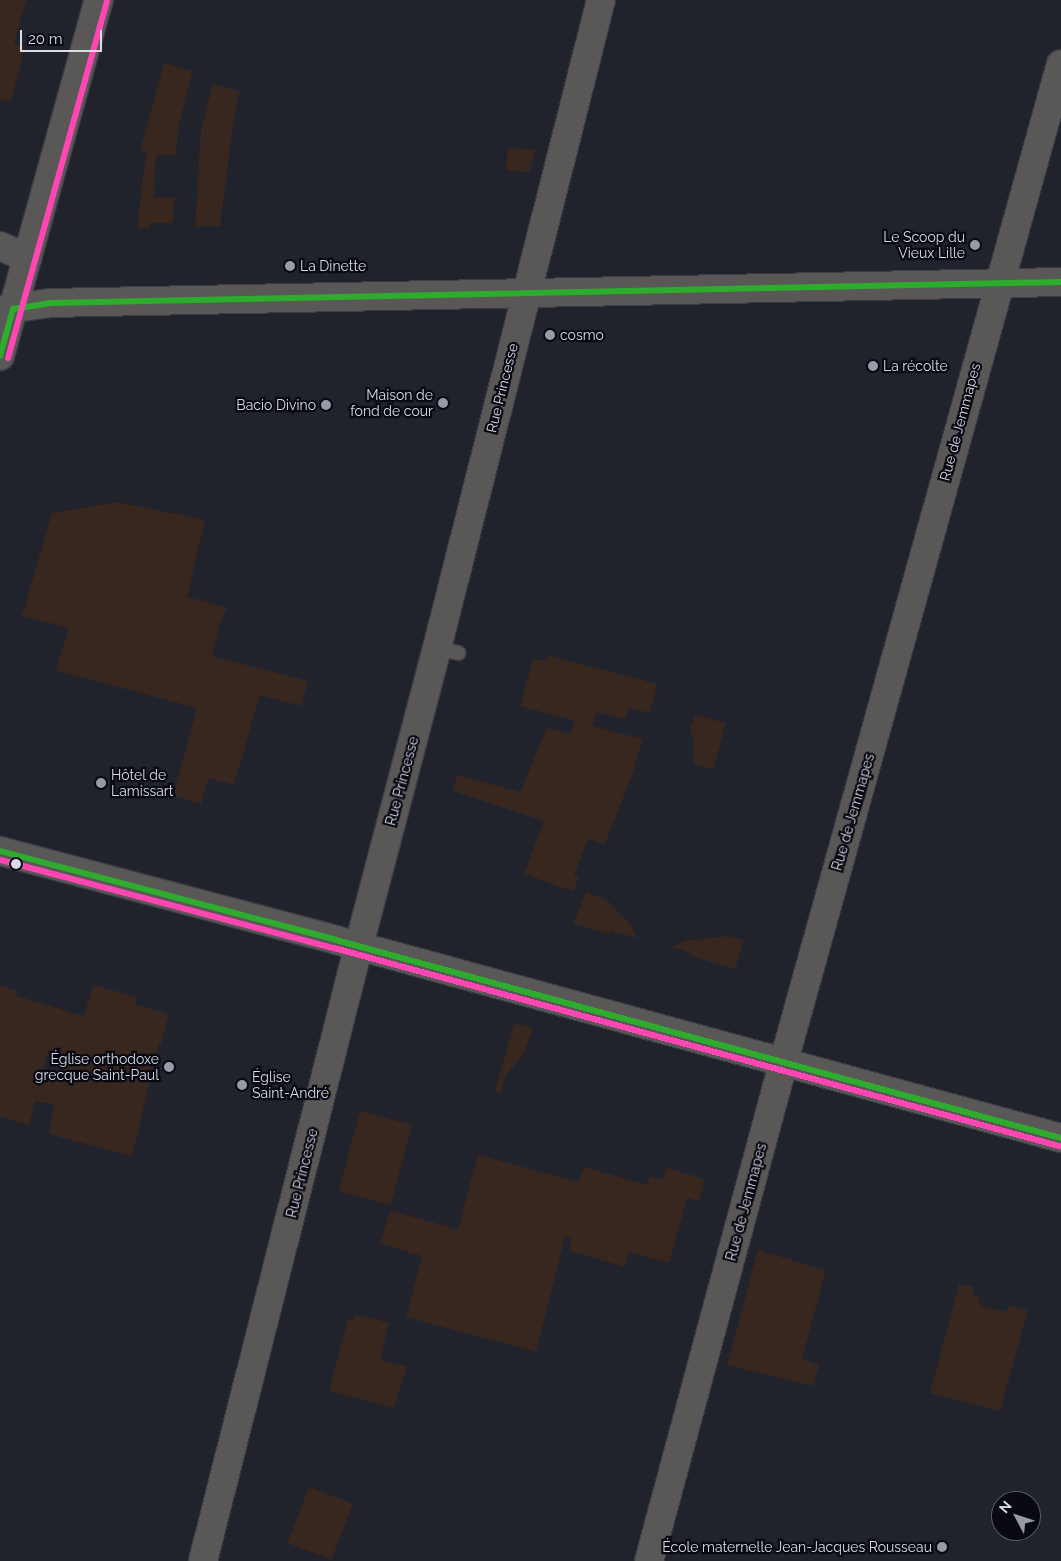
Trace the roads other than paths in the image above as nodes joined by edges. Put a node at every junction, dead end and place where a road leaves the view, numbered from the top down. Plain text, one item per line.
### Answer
1 (99, 0) edge
2 (601, 0) edge
3 (1061, 64) edge
4 (0, 246) edge
5 (27, 258) junction
6 (1061, 282) edge
7 (999, 283) junction
8 (526, 293) junction
9 (6, 309) edge
10 (0, 356) edge
11 (0, 851) edge
12 (358, 947) junction
13 (783, 1064) junction
14 (1061, 1138) edge
15 (203, 1561) edge
16 (649, 1561) edge

1 - 5 street
2 - 8 street, Rue Princesse
3 - 7 street, Rue de Jemmapes
4 - 5 street
5 - 9 street
6 - 7 street
7 - 8 street
7 - 13 street, Rue de Jemmapes
8 - 9 street
8 - 12 street, Rue Princesse
9 - 10 street
11 - 12 street
12 - 13 street
12 - 15 street, Rue Princesse
13 - 14 street
13 - 16 street, Rue de Jemmapes

